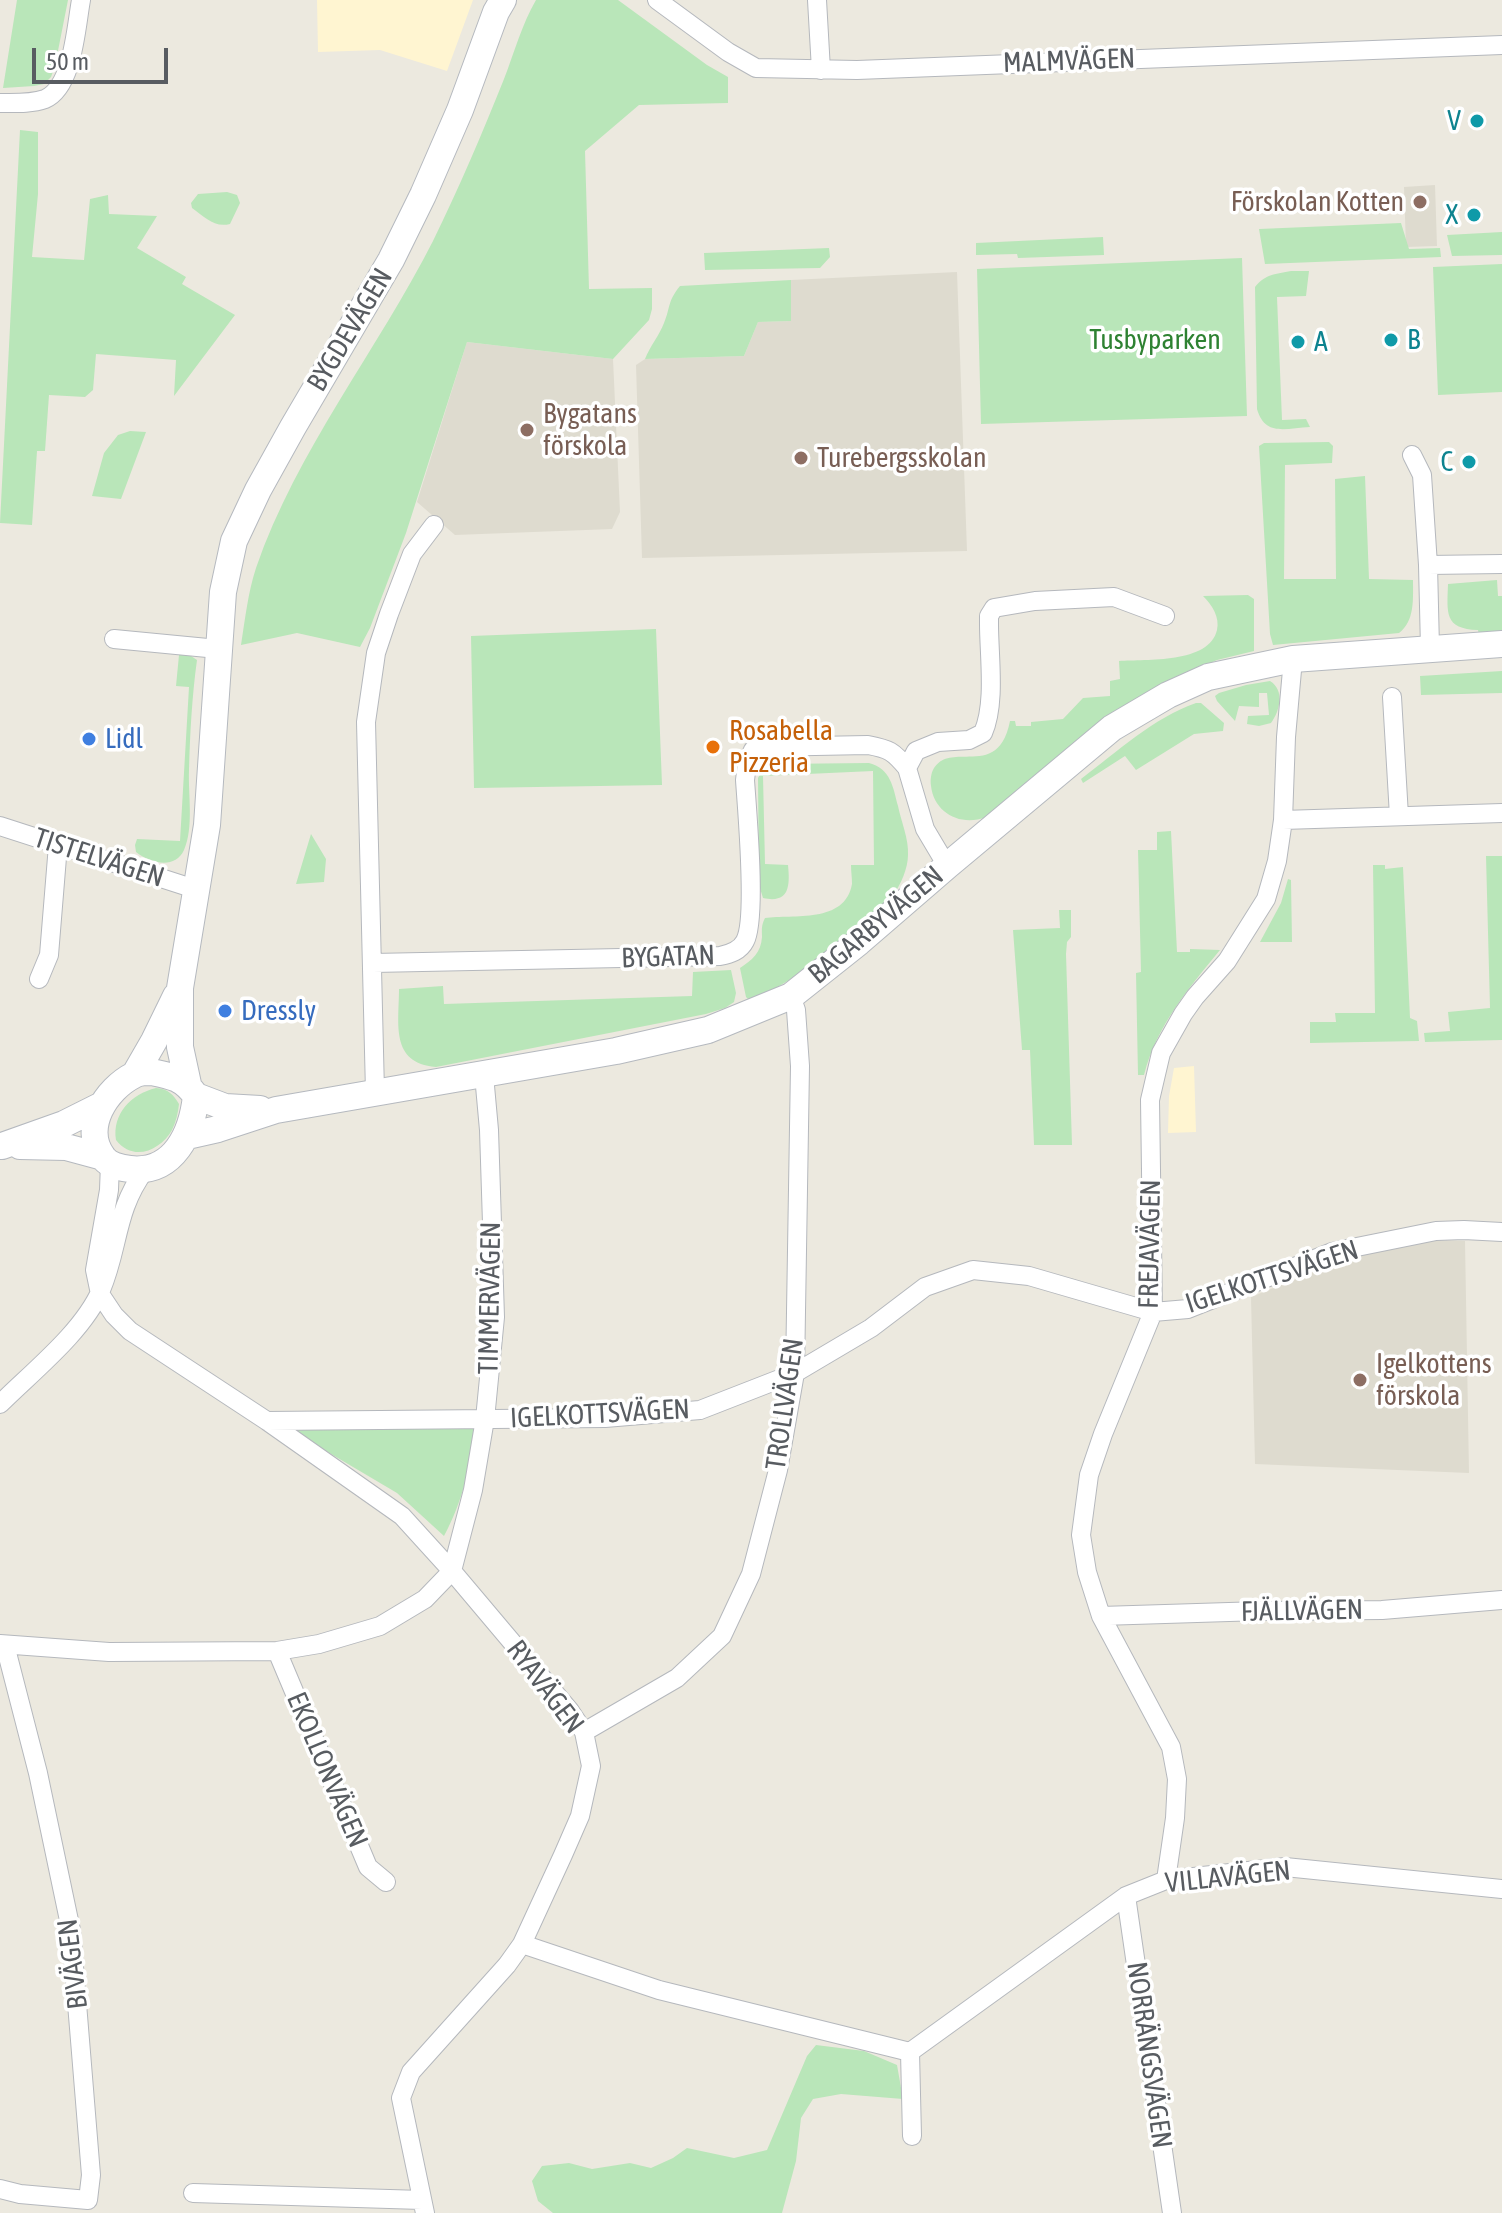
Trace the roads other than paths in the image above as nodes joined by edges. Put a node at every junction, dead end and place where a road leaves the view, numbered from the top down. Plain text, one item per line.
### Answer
1 (81, 0) edge
2 (657, 0) edge
3 (817, 0) edge
4 (499, 4) edge
5 (1502, 45) edge
6 (821, 70) junction
7 (0, 103) edge
8 (1412, 455) dead end
9 (434, 525) dead end
10 (1502, 564) edge
11 (1428, 565) junction
12 (1165, 616) dead end
13 (114, 639) dead end
14 (1502, 644) edge
15 (1430, 648) junction
16 (218, 649) junction
17 (1293, 659) junction
18 (1392, 697) dead end
19 (907, 768) junction
20 (1502, 813) edge
21 (1399, 816) junction
22 (1283, 820) junction
23 (0, 826) edge
24 (58, 845) junction
25 (947, 866) junction
26 (198, 890) junction
27 (373, 963) junction
28 (39, 979) dead end
29 (180, 988) junction
30 (791, 996) junction
31 (135, 1074) junction
32 (484, 1075) junction
33 (192, 1090) junction
34 (375, 1092) junction
35 (102, 1105) junction
36 (276, 1110) junction
37 (187, 1136) junction
38 (1, 1146) edge
39 (106, 1160) junction
40 (145, 1170) junction
41 (1502, 1232) edge
42 (100, 1294) junction
43 (1153, 1312) junction
44 (795, 1373) junction
45 (0, 1404) edge
46 (485, 1419) junction
47 (267, 1421) junction
48 (452, 1571) junction
49 (1502, 1600) edge
50 (1101, 1616) junction
51 (2, 1644) edge
52 (277, 1651) junction
53 (584, 1732) junction
54 (1166, 1880) junction
55 (386, 1882) dead end
56 (1502, 1889) edge
57 (1126, 1896) junction
58 (522, 1944) junction
59 (910, 2052) junction
60 (912, 2136) dead end
61 (0, 2189) edge
62 (193, 2193) dead end
63 (423, 2206) edge
64 (1172, 2213) edge

1 - 7 street
2 - 6 street, MALMVÄGEN
3 - 6 street
4 - 16 street, BYGDEVÄGEN
5 - 6 street, MALMVÄGEN
8 - 11 street
9 - 27 street
10 - 11 street
11 - 15 street
12 - 19 street
13 - 16 street
14 - 15 street, BAGARBYVÄGEN
15 - 17 street, BAGARBYVÄGEN
16 - 26 street, BYGDEVÄGEN
17 - 22 street, FREJAVÄGEN
17 - 25 street, BAGARBYVÄGEN
18 - 21 street
19 - 25 street
19 - 27 street, BYGATAN
20 - 21 street
21 - 22 street
22 - 43 street, FREJAVÄGEN
23 - 24 street, TISTELVÄGEN
24 - 26 street, TISTELVÄGEN
24 - 28 street
25 - 30 street, BAGARBYVÄGEN
26 - 29 street, BYGDEVÄGEN
27 - 34 street
29 - 31 street, BYGDEVÄGEN
29 - 33 street, BYGDEVÄGEN
30 - 32 street, BAGARBYVÄGEN
30 - 44 street, TROLLVÄGEN
31 - 33 street
31 - 35 street
32 - 34 street, BAGARBYVÄGEN
32 - 46 street, TIMMERVÄGEN
33 - 36 street, BAGARBYVÄGEN
33 - 37 street
34 - 36 street, BAGARBYVÄGEN
35 - 38 street
35 - 39 street
36 - 37 street, BAGARBYVÄGEN
37 - 40 street
38 - 39 street
39 - 40 street
39 - 42 street
40 - 42 street
41 - 43 street, IGELKOTTSVÄGEN
42 - 45 street
42 - 47 street, RYAVÄGEN
43 - 44 street, IGELKOTTSVÄGEN
43 - 50 street, FREJAVÄGEN
44 - 46 street, IGELKOTTSVÄGEN
44 - 53 street, TROLLVÄGEN
46 - 47 street, IGELKOTTSVÄGEN
46 - 48 street, TIMMERVÄGEN
47 - 48 street, RYAVÄGEN
48 - 52 street, TIMMERVÄGEN
48 - 53 street, RYAVÄGEN
49 - 50 street, FJÄLLVÄGEN
50 - 54 street, FREJAVÄGEN
51 - 52 street, TIMMERVÄGEN
51 - 61 street, BIVÄGEN
52 - 55 street, EKOLLONVÄGEN
53 - 58 street, RYAVÄGEN
54 - 56 street, VILLAVÄGEN
54 - 57 street, VILLAVÄGEN
57 - 59 street, VILLAVÄGEN
57 - 64 street, NORRÄNGSVÄGEN
58 - 59 street
58 - 63 street, RYAVÄGEN
59 - 60 street
62 - 63 street

